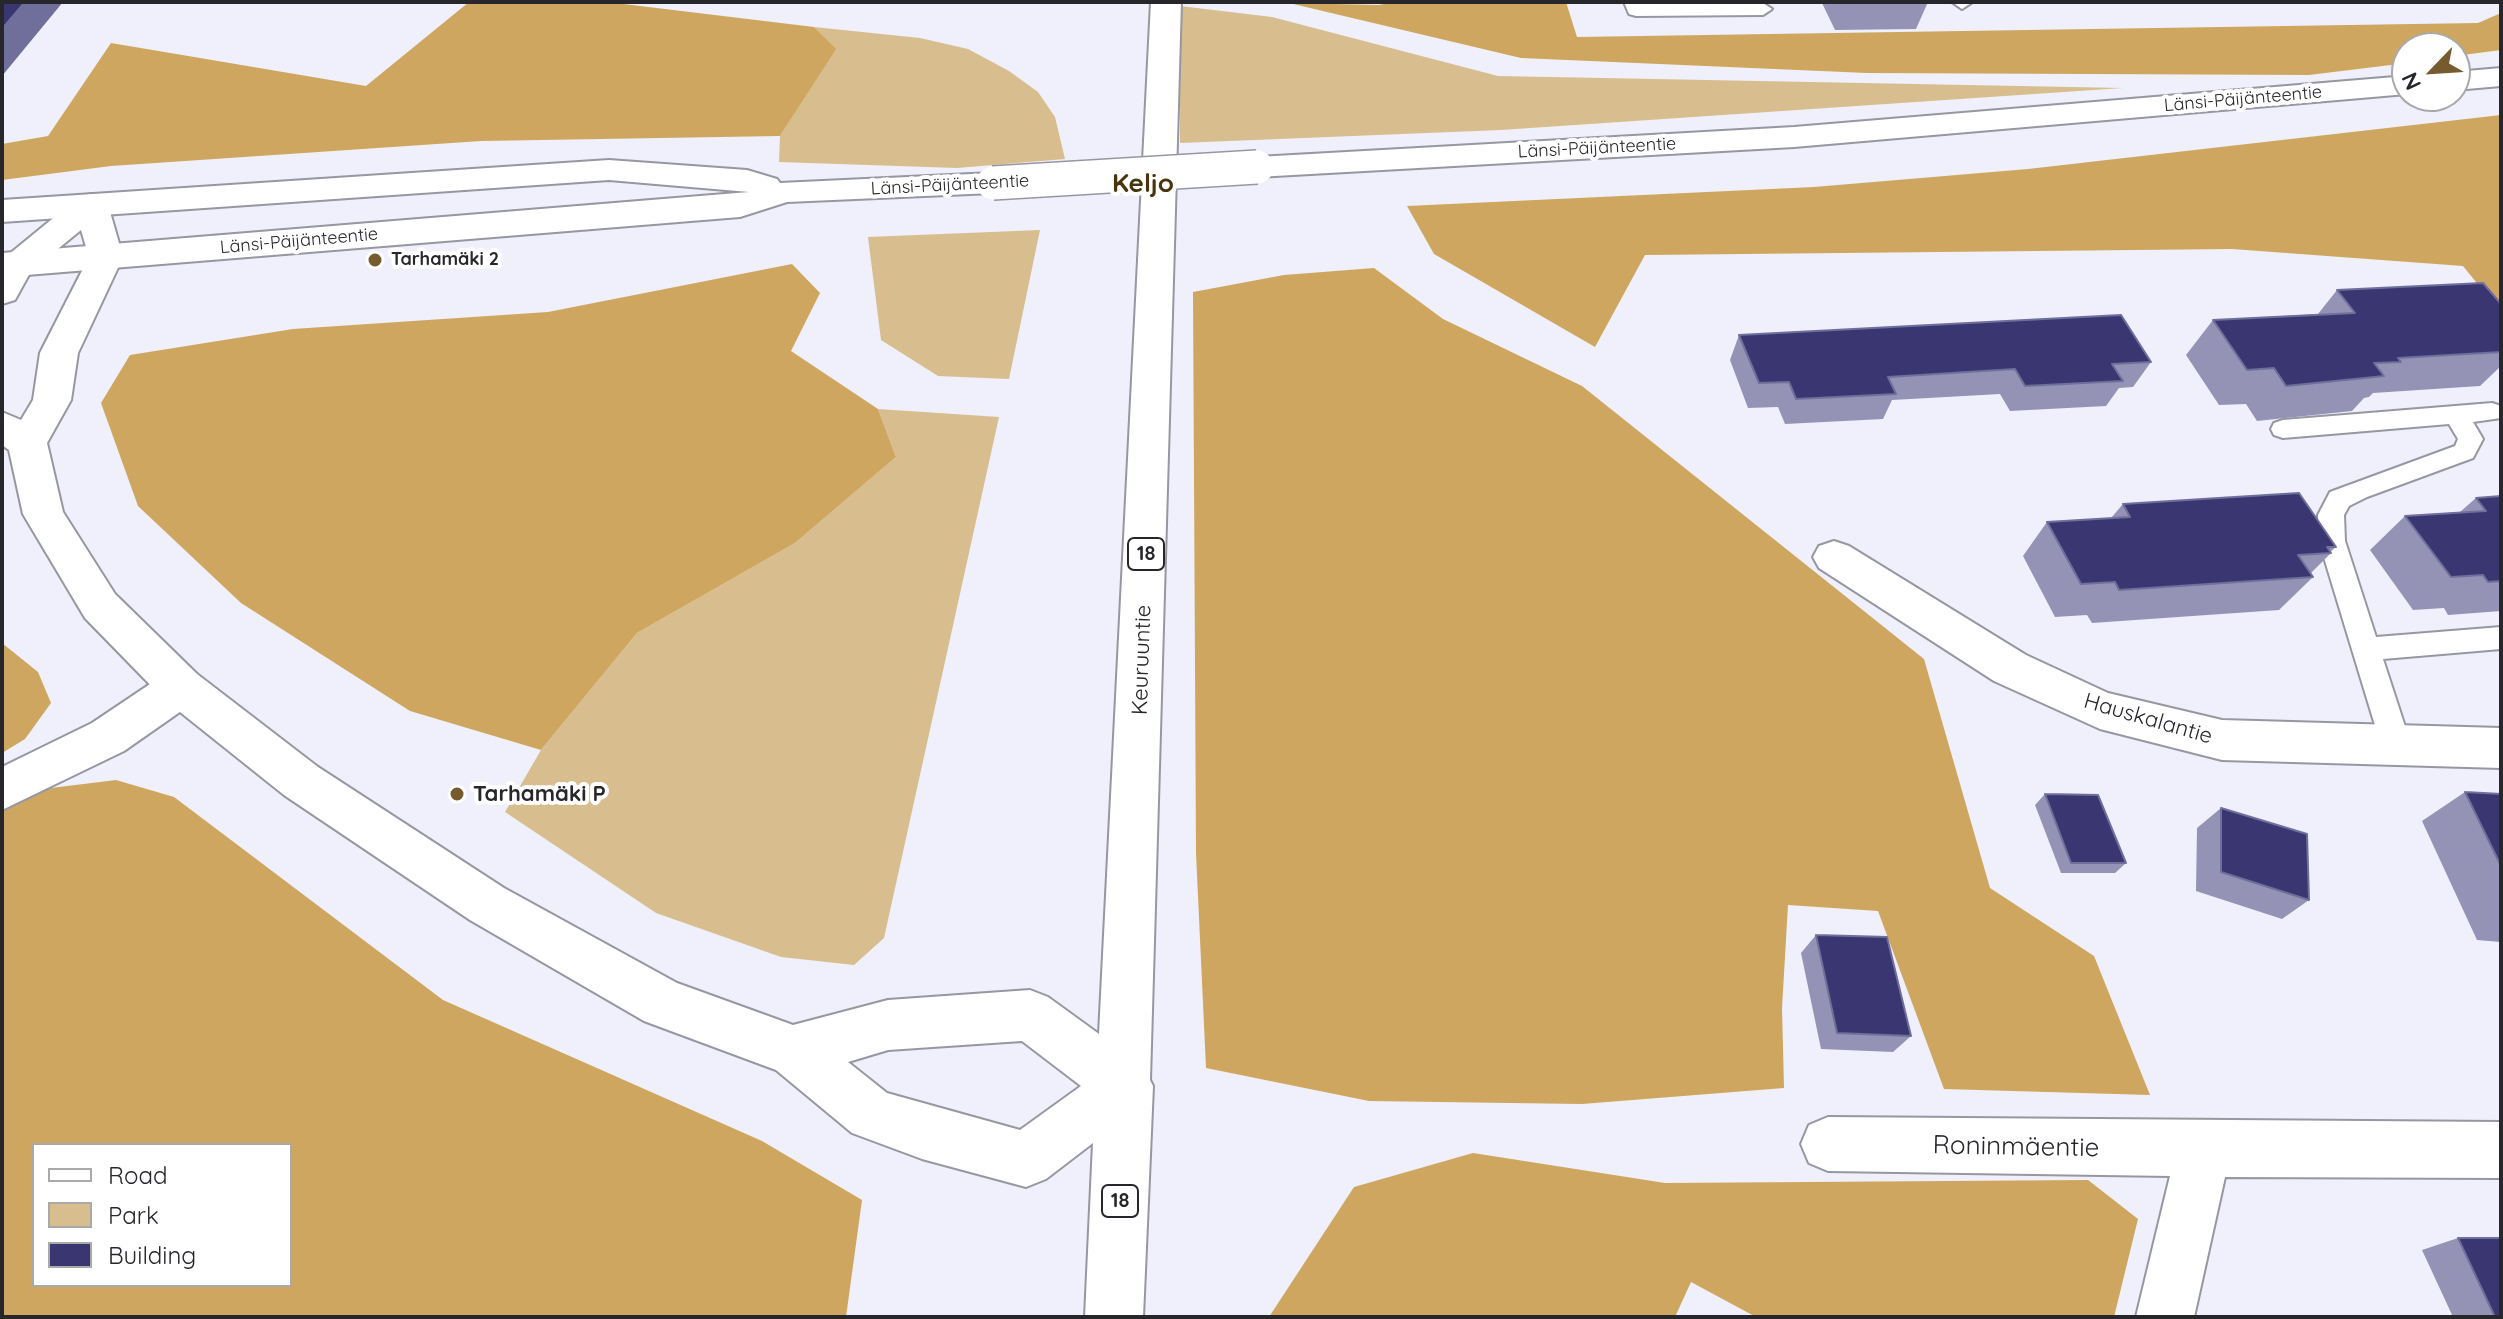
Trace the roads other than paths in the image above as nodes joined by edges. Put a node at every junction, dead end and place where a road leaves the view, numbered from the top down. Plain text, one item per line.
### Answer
1 (1633, 2) edge
2 (1763, 9) dead end
3 (1166, 12) edge
4 (2501, 77) edge
5 (2471, 80) edge
6 (2391, 86) edge
7 (785, 192) junction
8 (91, 205) junction
9 (2, 211) edge
10 (106, 257) junction
11 (7, 274) edge
12 (2492, 412) dead end
13 (2455, 414) junction
14 (2283, 429) dead end
15 (14, 435) edge
16 (1834, 557) dead end
17 (2501, 638) edge
18 (2366, 649) junction
19 (181, 687) junction
20 (2396, 745) junction
21 (2501, 748) edge
22 (2, 790) edge
23 (793, 1051) junction
24 (1126, 1086) junction
25 (1828, 1144) dead end
26 (2204, 1149) junction
27 (2501, 1150) edge
28 (1114, 1317) edge
29 (2165, 1317) edge

1 - 2 lane
3 - 24 main road, Keuruuntie / 18
4 - 5 main road
6 - 7 main road, Länsi-Päijänteentie, bridge
7 - 8 main road, Länsi-Päijänteentie
7 - 10 main road, Länsi-Päijänteentie
8 - 9 main road, Länsi-Päijänteentie
8 - 10 main road
8 - 11 main road
10 - 11 main road, Länsi-Päijänteentie
10 - 15 main road
12 - 13 lane
13 - 14 lane
13 - 18 lane
15 - 19 main road
16 - 20 main road, Hauskalantie
17 - 18 lane
18 - 20 lane
19 - 22 main road
19 - 23 main road
20 - 21 main road, Hauskalantie
23 - 24 main road
23 - 24 main road
24 - 28 main road, Keuruuntie / 18
25 - 26 main road, Roninmäentie
26 - 27 main road, Roninmäentie
26 - 29 main road

